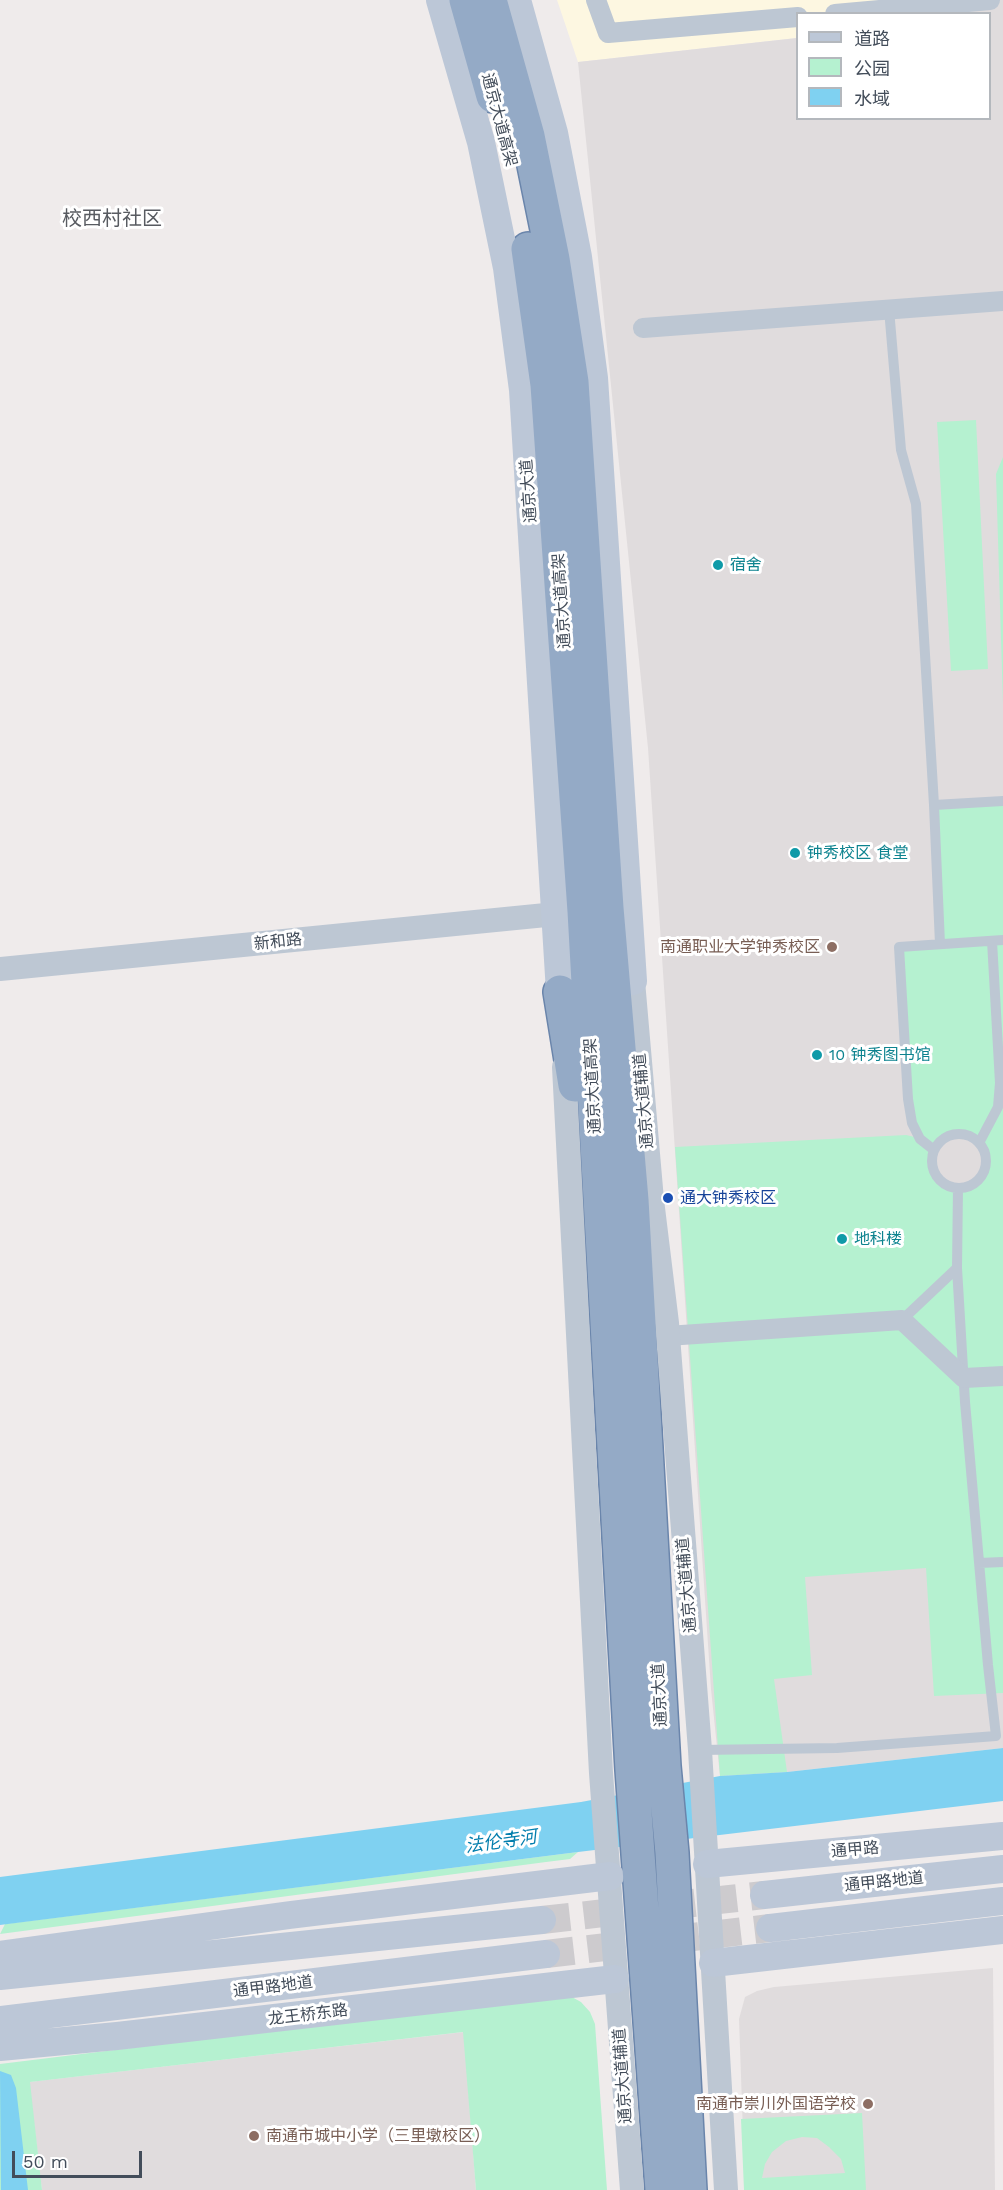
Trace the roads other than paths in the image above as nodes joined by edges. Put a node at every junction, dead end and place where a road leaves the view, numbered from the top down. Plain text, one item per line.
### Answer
1 (440, 0) edge
2 (466, 0) edge
3 (490, 0) edge
4 (517, 0) edge
5 (596, 0) edge
6 (990, 0) edge
7 (858, 12) edge
8 (796, 17) edge
9 (1003, 301) edge
10 (889, 309) junction
11 (643, 328) dead end
12 (584, 740) junction
13 (1003, 801) edge
14 (934, 805) junction
15 (556, 914) junction
16 (998, 941) edge
17 (940, 944) junction
18 (0, 969) edge
19 (633, 981) junction
20 (560, 992) junction
21 (979, 1143) junction
22 (934, 1150) junction
23 (958, 1188) junction
24 (632, 1200) junction
25 (600, 1210) junction
26 (957, 1268) junction
27 (902, 1320) junction
28 (667, 1336) junction
29 (1003, 1376) edge
30 (964, 1378) junction
31 (1003, 1562) edge
32 (979, 1563) junction
33 (700, 1757) junction
34 (617, 1772) junction
35 (1003, 1836) edge
36 (706, 1857) junction
37 (1003, 1869) edge
38 (609, 1870) junction
39 (764, 1895) tunnel mouth
40 (1003, 1901) edge
41 (542, 1920) tunnel mouth
42 (770, 1928) tunnel mouth
43 (1003, 1930) edge
44 (546, 1954) tunnel mouth
45 (0, 1955) edge
46 (713, 1963) junction
47 (0, 1976) edge
48 (615, 1979) junction
49 (0, 2020) edge
50 (0, 2047) edge
51 (632, 2190) edge
52 (683, 2190) edge
53 (726, 2190) edge

1 - 15 main road, 通京大道
2 - 12 highway, 通京大道高架
3 - 12 highway, 通京大道高架
4 - 19 main road
5 - 8 street
6 - 7 street
9 - 10 street
10 - 11 street
10 - 14 lane
12 - 24 highway, 通京大道高架
12 - 25 highway, 通京大道高架
13 - 14 lane
14 - 17 lane
15 - 18 street, 新和路
15 - 20 main road, 通京大道
16 - 17 lane
16 - 21 lane
17 - 22 lane
19 - 24 highway
19 - 28 street, 通京大道辅道
20 - 25 highway
20 - 34 street, 通京大道辅道
21 - 22 lane
21 - 23 lane
22 - 23 lane
23 - 26 lane
24 - 52 highway, 通京大道
25 - 34 highway, 通京大道
26 - 27 lane
26 - 30 lane
27 - 28 street
27 - 30 street
28 - 33 street, 通京大道辅道
29 - 30 street
30 - 32 lane
31 - 32 lane
32 - 33 lane
33 - 36 street, 通京大道辅道
34 - 38 street, 通京大道辅道
34 - 52 highway, 通京大道
35 - 36 main road, 通甲路
36 - 46 street, 通京大道辅道
37 - 39 main road, 通甲路地道
38 - 45 main road
38 - 48 street, 通京大道辅道
40 - 42 main road, 通甲路地道
41 - 47 main road
43 - 46 main road
44 - 49 main road, 通甲路地道
46 - 53 street, 通京大道辅道
48 - 50 main road, 龙王桥东路
48 - 51 street, 通京大道辅道

